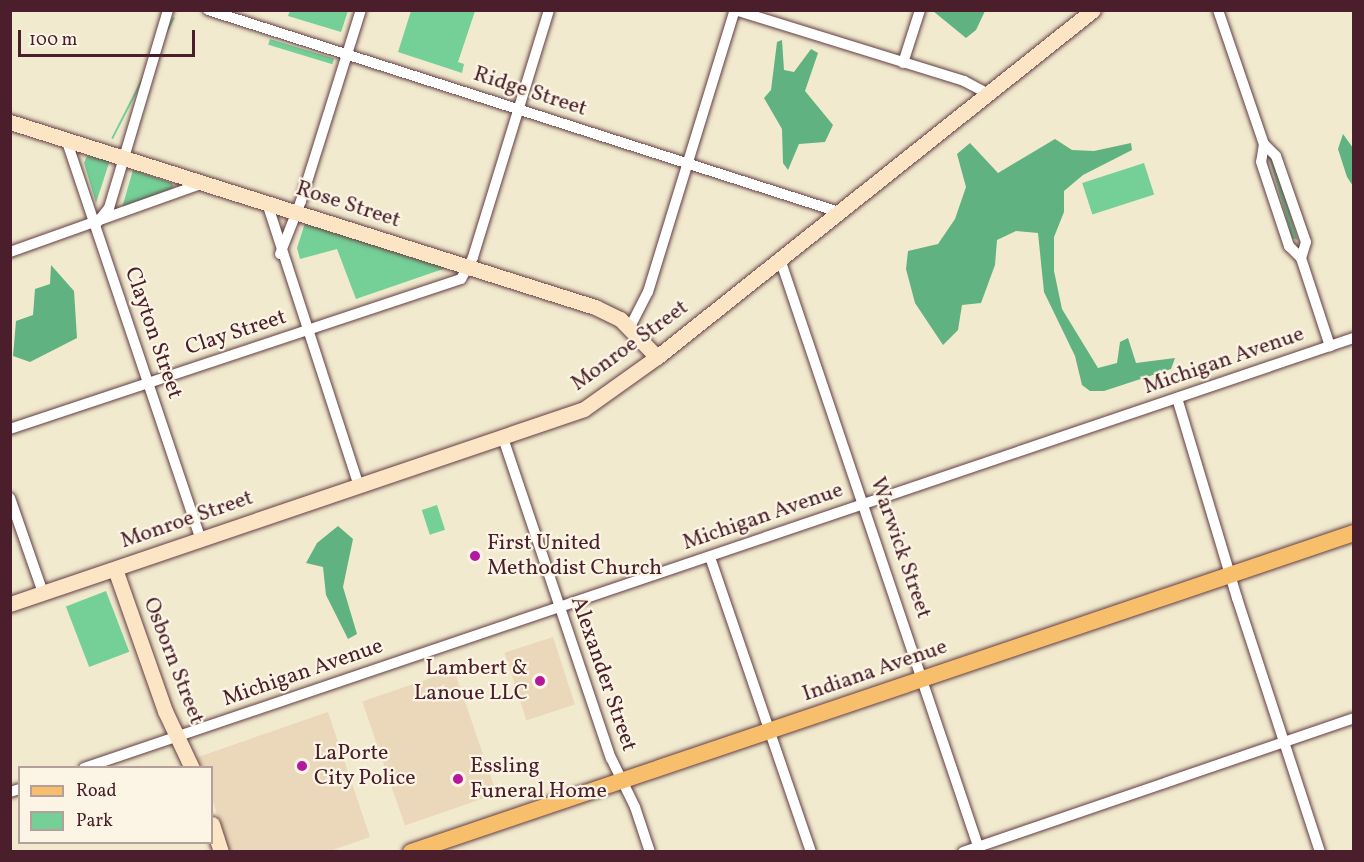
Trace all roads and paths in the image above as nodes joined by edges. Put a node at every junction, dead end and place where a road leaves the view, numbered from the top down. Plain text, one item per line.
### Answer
1 (168, 10) edge
2 (208, 10) edge
3 (361, 10) edge
4 (549, 10) edge
5 (735, 10) edge
6 (920, 10) edge
7 (1093, 10) edge
8 (1218, 10) edge
9 (347, 54) junction
10 (903, 63) junction
11 (988, 94) junction
12 (517, 109) junction
13 (10, 122) edge
14 (66, 139) junction
15 (1264, 144) junction
16 (124, 158) junction
17 (687, 162) junction
18 (205, 183) junction
19 (267, 203) junction
20 (297, 212) junction
21 (840, 212) junction
22 (96, 224) junction
23 (10, 252) edge
24 (280, 254) junction
25 (1301, 258) junction
26 (780, 259) junction
27 (469, 267) junction
28 (630, 327) junction
29 (306, 330) junction
30 (1353, 338) edge
31 (1330, 346) junction
32 (657, 357) junction
33 (149, 383) junction
34 (1177, 398) junction
35 (10, 429) edge
36 (503, 438) junction
37 (359, 486) junction
38 (10, 498) edge
39 (864, 503) junction
40 (1353, 533) edge
41 (201, 540) junction
42 (710, 557) junction
43 (115, 569) junction
44 (1230, 575) junction
45 (43, 593) junction
46 (10, 604) edge
47 (560, 607) junction
48 (923, 679) junction
49 (1353, 718) edge
50 (771, 731) junction
51 (176, 736) junction
52 (1284, 741) junction
53 (90, 766) edge
54 (191, 766) edge
55 (620, 782) junction
56 (213, 828) edge
57 (980, 849) edge
58 (220, 852) edge
59 (411, 852) edge
60 (650, 852) edge
61 (810, 852) edge
62 (963, 852) edge
63 (1320, 852) edge

1 - 16 street
2 - 9 street, Ridge Street
3 - 9 street
4 - 12 street
5 - 10 street
5 - 17 street
6 - 10 street
7 - 11 main road, Monroe Street
8 - 15 street
9 - 12 street, Ridge Street
9 - 20 street
10 - 11 street
11 - 21 main road, Monroe Street
12 - 17 street, Ridge Street
12 - 27 street
13 - 14 main road, Rose Street
14 - 16 main road, Rose Street
14 - 22 street, Clayton Street
15 - 25 street
15 - 25 street
16 - 18 main road, Rose Street
16 - 22 street
17 - 21 street, Ridge Street
17 - 28 street
18 - 19 main road, Rose Street
18 - 22 street
19 - 20 main road, Rose Street
19 - 24 street
20 - 24 street
20 - 27 main road, Rose Street
21 - 26 main road, Monroe Street
22 - 23 street
22 - 33 street, Clayton Street
24 - 29 street
25 - 31 street
26 - 32 main road, Monroe Street
26 - 39 street, Warwick Street
27 - 28 main road, Rose Street
27 - 29 street, Clay Street
28 - 32 main road, Rose Street
29 - 33 street, Clay Street
29 - 37 street
30 - 31 street, Michigan Avenue
31 - 34 street, Michigan Avenue
32 - 36 main road, Monroe Street
33 - 35 street, Clay Street
33 - 41 street, Clayton Street
34 - 39 street, Michigan Avenue
34 - 44 street
36 - 37 main road, Monroe Street
36 - 47 street, Alexander Street
37 - 41 main road, Monroe Street
38 - 45 street
39 - 42 street, Michigan Avenue
39 - 48 street, Warwick Street
40 - 44 main road, Indiana Avenue
41 - 43 main road, Monroe Street
42 - 47 street, Michigan Avenue
42 - 50 street
43 - 45 main road, Monroe Street
43 - 51 main road, Osborn Street
44 - 48 main road, Indiana Avenue
44 - 52 street
45 - 46 main road, Monroe Street
47 - 51 street, Michigan Avenue
47 - 55 street, Alexander Street
48 - 50 main road, Indiana Avenue
48 - 57 street, Warwick Street
49 - 52 street
50 - 55 main road, Indiana Avenue
50 - 61 street
51 - 53 street, Michigan Avenue
51 - 54 main road, Osborn Street
52 - 57 street
52 - 63 street
55 - 59 main road, Indiana Avenue
55 - 60 street, Alexander Street
56 - 58 main road
57 - 62 street

